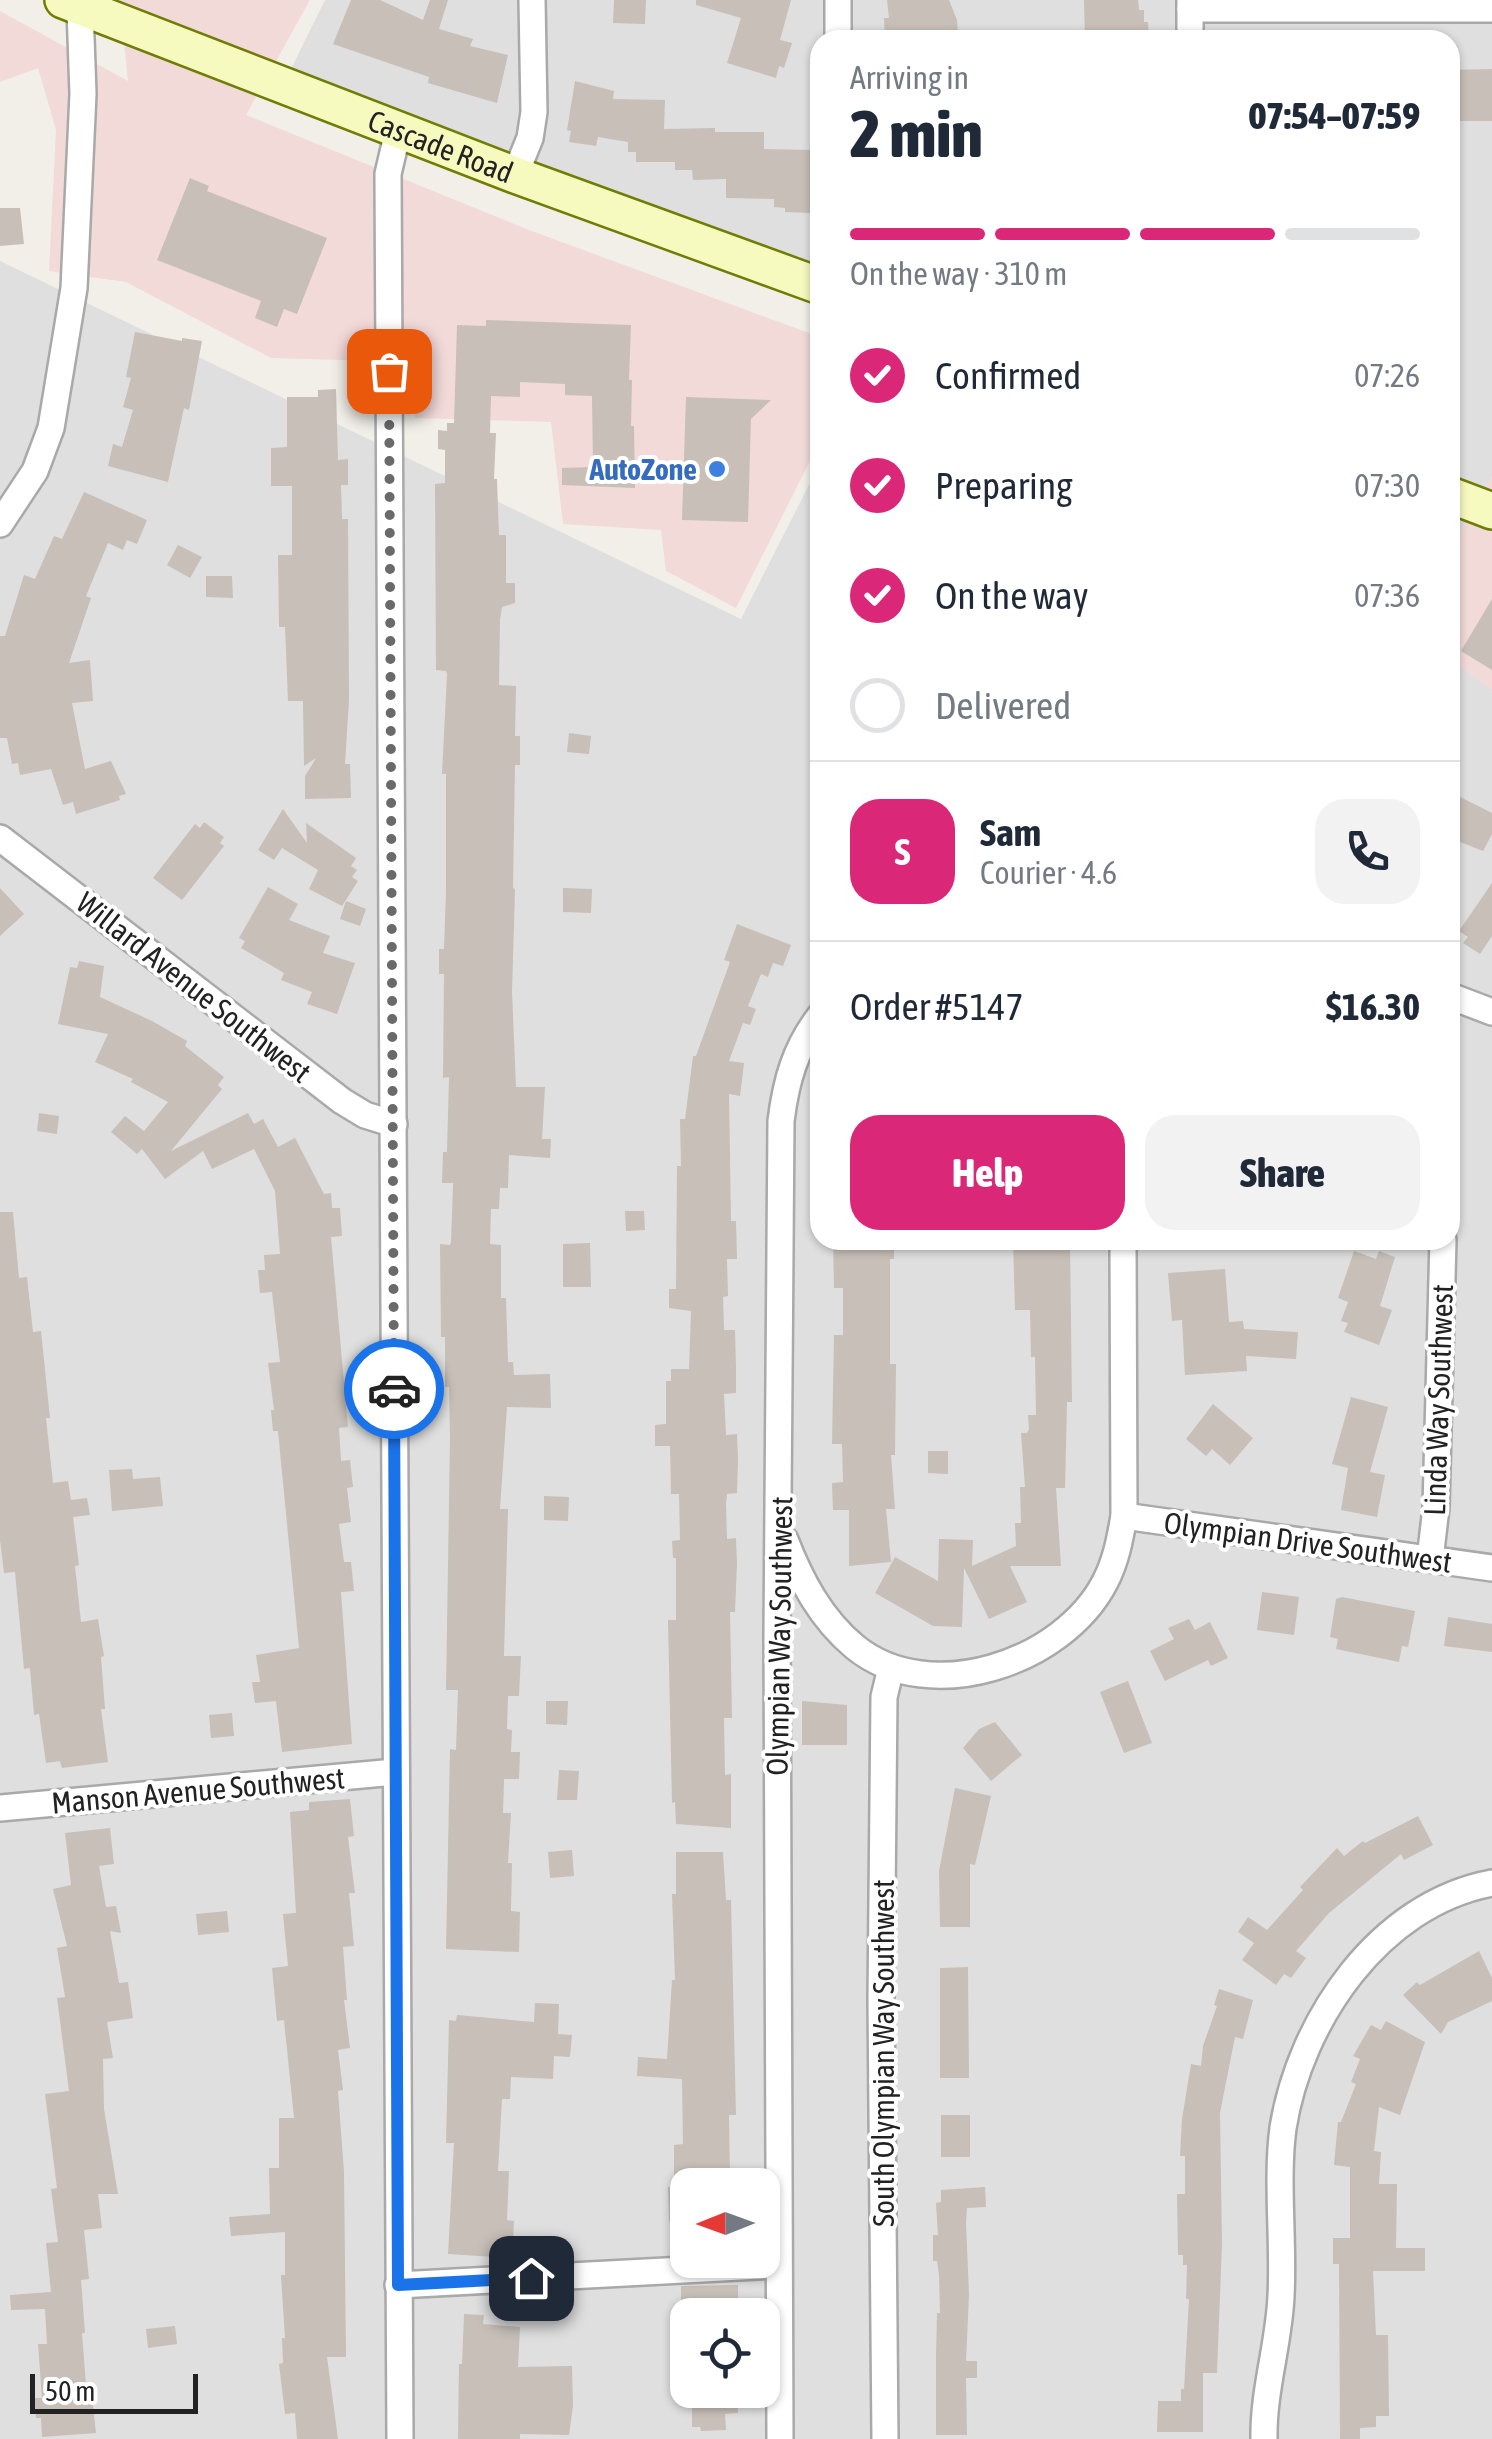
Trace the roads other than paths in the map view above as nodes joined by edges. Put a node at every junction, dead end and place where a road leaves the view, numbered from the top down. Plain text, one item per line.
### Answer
1 (532, 0) edge
2 (838, 0) edge
3 (71, 4) edge
4 (1190, 4) edge
5 (1492, 9) edge
6 (838, 30) edge
7 (1190, 30) edge
8 (398, 130) junction
9 (515, 175) junction
10 (810, 282) edge
11 (1460, 499) edge
12 (1492, 511) edge
13 (0, 524) edge
14 (0, 838) edge
15 (1460, 1000) edge
16 (1492, 1012) edge
17 (810, 1029) edge
18 (394, 1124) junction
19 (1123, 1250) edge
20 (1443, 1250) edge
21 (1124, 1516) junction
22 (780, 1529) junction
23 (1430, 1560) junction
24 (1492, 1568) edge
25 (891, 1668) junction
26 (396, 1772) junction
27 (0, 1808) edge
28 (1492, 1882) edge
29 (778, 2168) edge
30 (670, 2271) edge
31 (778, 2278) edge
32 (398, 2285) junction
33 (400, 2439) edge
34 (780, 2439) edge
35 (885, 2439) edge
36 (1264, 2439) edge

1 - 9 street
2 - 6 street
3 - 8 main road, Cascade Road
3 - 13 street
4 - 5 street
4 - 7 street
8 - 9 main road, Cascade Road
8 - 18 street
9 - 10 main road, Cascade Road
11 - 12 main road
14 - 18 street, Willard Avenue Southwest
15 - 16 street
17 - 22 street, Olympian Way Southwest
18 - 26 street
19 - 21 street
20 - 23 street, Linda Way Southwest
21 - 23 street, Olympian Drive Southwest
21 - 25 street
22 - 25 street
22 - 29 street, Olympian Way Southwest
23 - 24 street, Olympian Drive Southwest
25 - 35 street, South Olympian Way Southwest
26 - 27 street, Manson Avenue Southwest
26 - 32 street
28 - 36 street
30 - 32 street
31 - 34 street, Olympian Way Southwest
32 - 33 street

